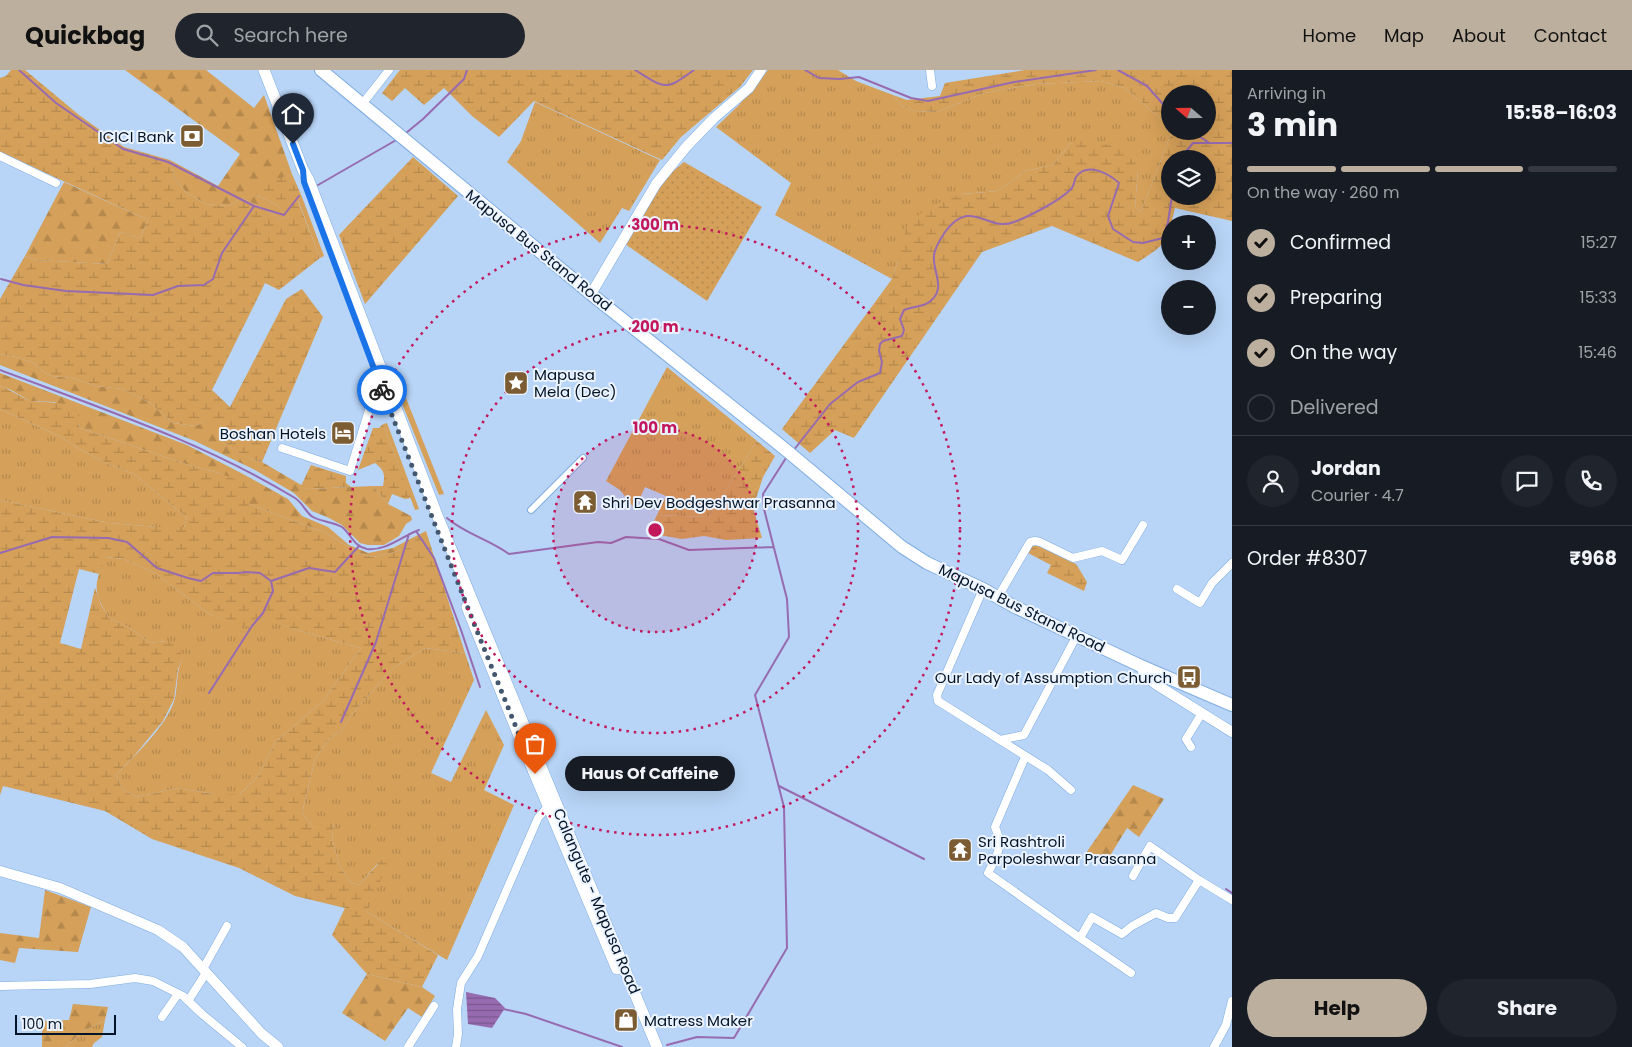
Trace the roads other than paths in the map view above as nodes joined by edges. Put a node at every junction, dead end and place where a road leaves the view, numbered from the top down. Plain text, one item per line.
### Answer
1 (264, 70) edge
2 (321, 70) edge
3 (333, 70) edge
4 (389, 70) edge
5 (761, 70) edge
6 (930, 70) edge
7 (932, 86) dead end
8 (366, 98) junction
9 (0, 156) edge
10 (56, 183) dead end
11 (593, 291) junction
12 (384, 385) junction
13 (282, 448) dead end
14 (583, 458) dead end
15 (531, 510) dead end
16 (1144, 525) dead end
17 (1232, 563) edge
18 (983, 589) junction
19 (1177, 589) dead end
20 (998, 597) junction
21 (1077, 635) junction
22 (1141, 666) junction
23 (1232, 704) edge
24 (1202, 714) junction
25 (1232, 732) edge
26 (1000, 740) junction
27 (1191, 747) dead end
28 (1025, 757) junction
29 (1071, 790) dead end
30 (551, 802) junction
31 (0, 871) edge
32 (1133, 876) dead end
33 (1199, 880) junction
34 (1232, 900) edge
35 (227, 926) dead end
36 (1080, 938) junction
37 (204, 971) junction
38 (1131, 973) dead end
39 (0, 986) edge
40 (178, 994) junction
41 (188, 1001) junction
42 (1232, 1001) edge
43 (434, 1006) dead end
44 (162, 1017) dead end
45 (1229, 1020) edge
46 (242, 1047) edge
47 (278, 1047) edge
48 (408, 1047) edge
49 (456, 1047) edge
50 (650, 1047) edge
51 (657, 1047) edge
52 (1214, 1047) edge

1 - 12 main road, Calangute - Mapusa Road
2 - 11 main road, Mapusa Bus Stand Road
3 - 8 main road, Mapusa Bus Stand Road
4 - 8 street
5 - 11 street
6 - 7 street
8 - 11 main road, Mapusa Bus Stand Road
9 - 10 street
11 - 18 main road, Mapusa Bus Stand Road
12 - 13 street
12 - 30 main road, Calangute - Mapusa Road
14 - 15 street
16 - 20 street
17 - 19 street
18 - 20 main road, Mapusa Bus Stand Road
18 - 26 street
20 - 21 main road, Mapusa Bus Stand Road
21 - 22 main road, Mapusa Bus Stand Road
21 - 26 street
22 - 23 main road, Mapusa Bus Stand Road
22 - 24 street
24 - 25 street
24 - 27 street
26 - 28 street
28 - 29 street
28 - 36 street
30 - 49 street
30 - 50 main road, Calangute - Mapusa Road
30 - 51 main road, Calangute - Mapusa Road
31 - 37 street
32 - 33 street
33 - 34 street
33 - 36 street
35 - 37 street
36 - 38 street
37 - 41 street
37 - 47 street
39 - 40 street
40 - 41 street
40 - 44 street
41 - 46 street
42 - 45 street
43 - 48 street
45 - 52 street

